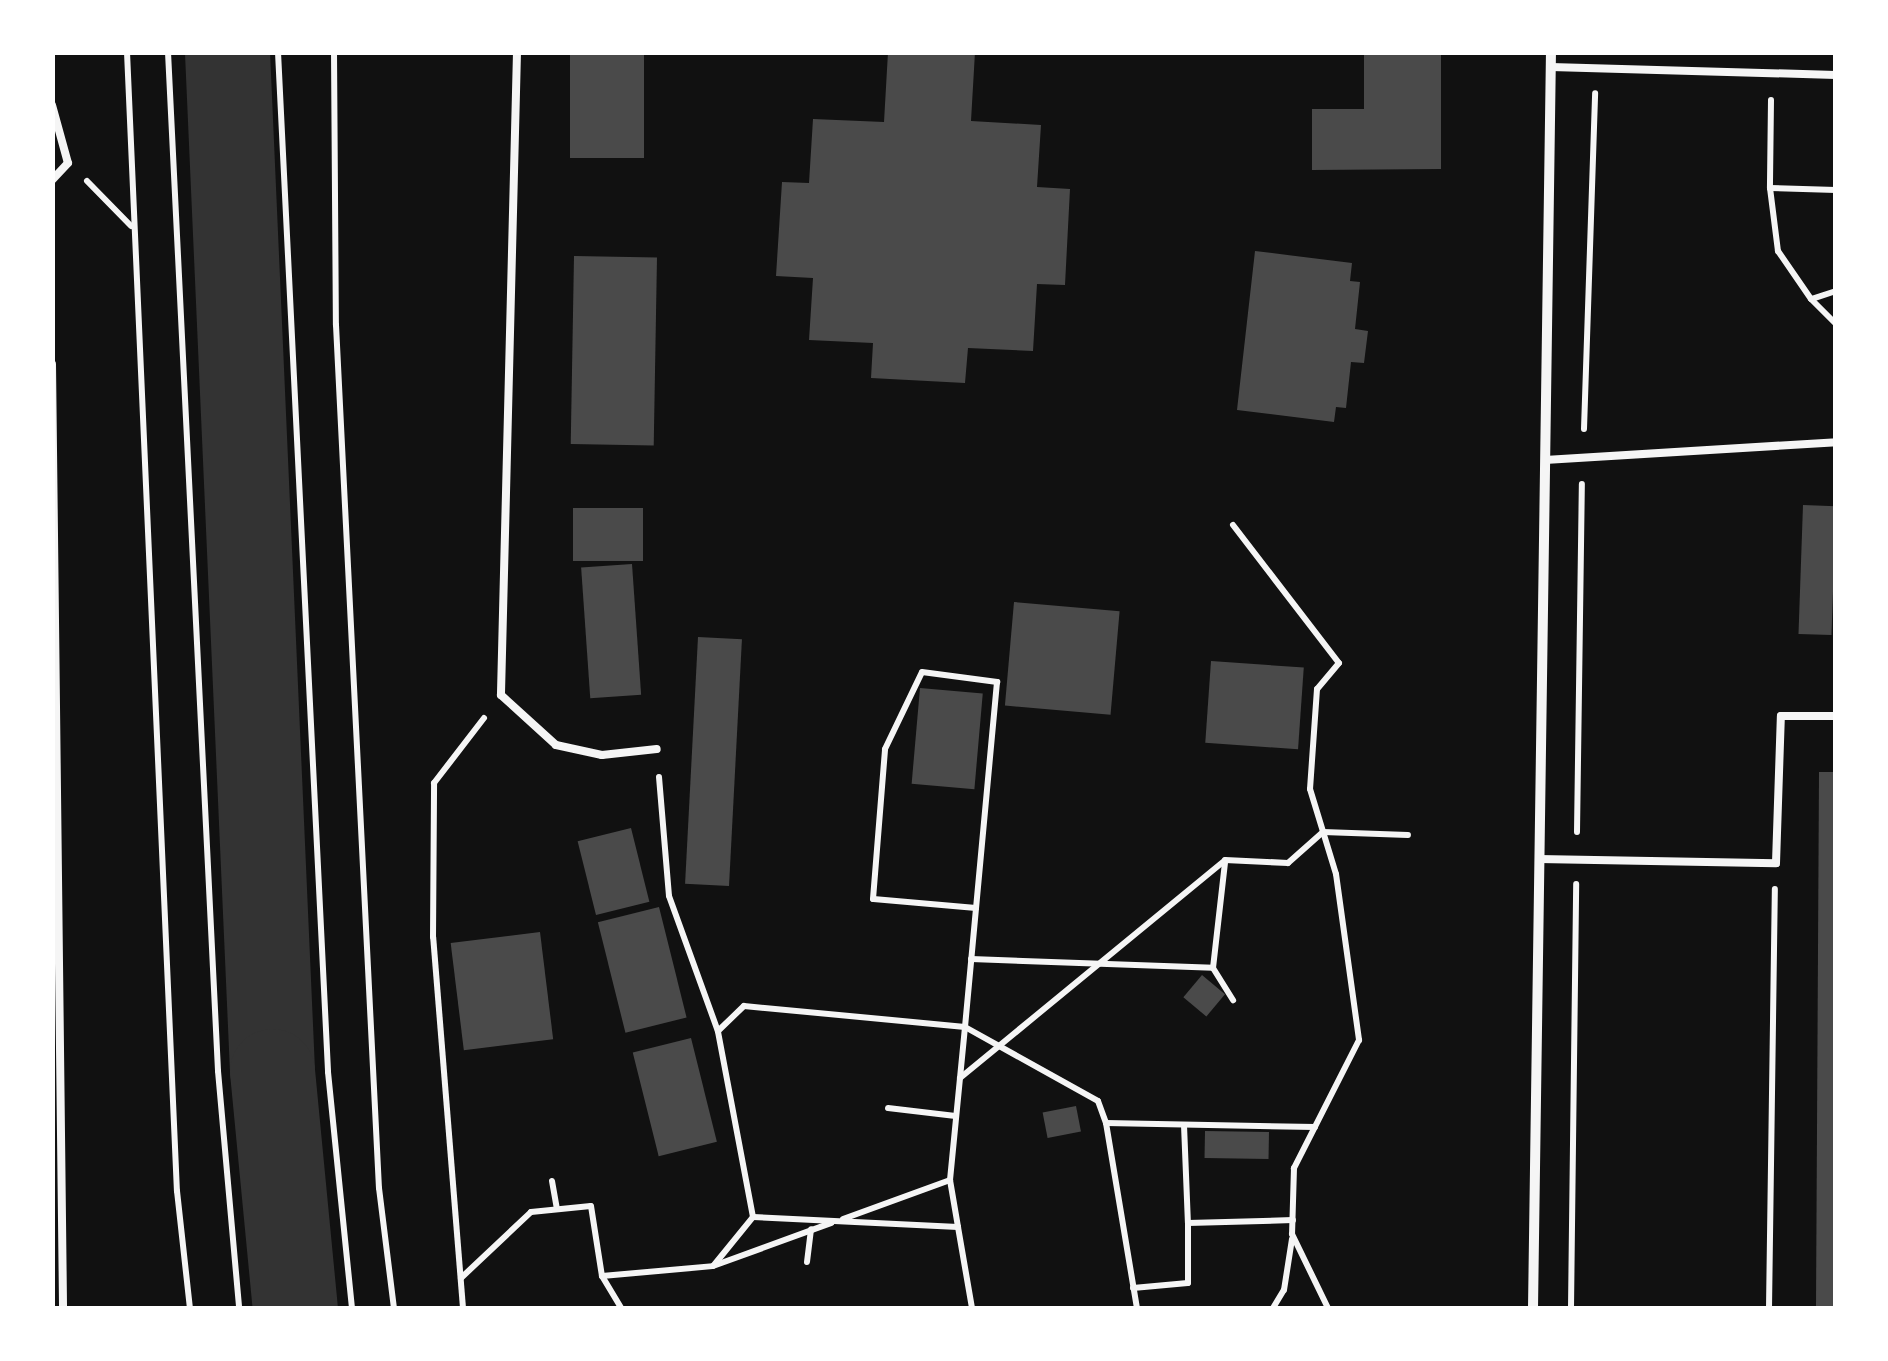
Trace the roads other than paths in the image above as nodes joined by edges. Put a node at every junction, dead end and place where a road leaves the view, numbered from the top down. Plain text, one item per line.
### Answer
1 (518, 52) edge
2 (1551, 52) edge
3 (1551, 66) junction
4 (1836, 75) edge
5 (52, 106) edge
6 (52, 180) edge
7 (52, 364) edge
8 (1836, 442) edge
9 (1545, 460) junction
10 (1836, 716) edge
11 (657, 750) road end
12 (1539, 859) junction
13 (63, 1308) edge
14 (1533, 1308) edge

1 - 11 lane
2 - 3 street
3 - 4 lane
3 - 9 street
5 - 6 lane
7 - 13 lane
8 - 9 lane
9 - 12 street
10 - 12 lane
12 - 14 street

